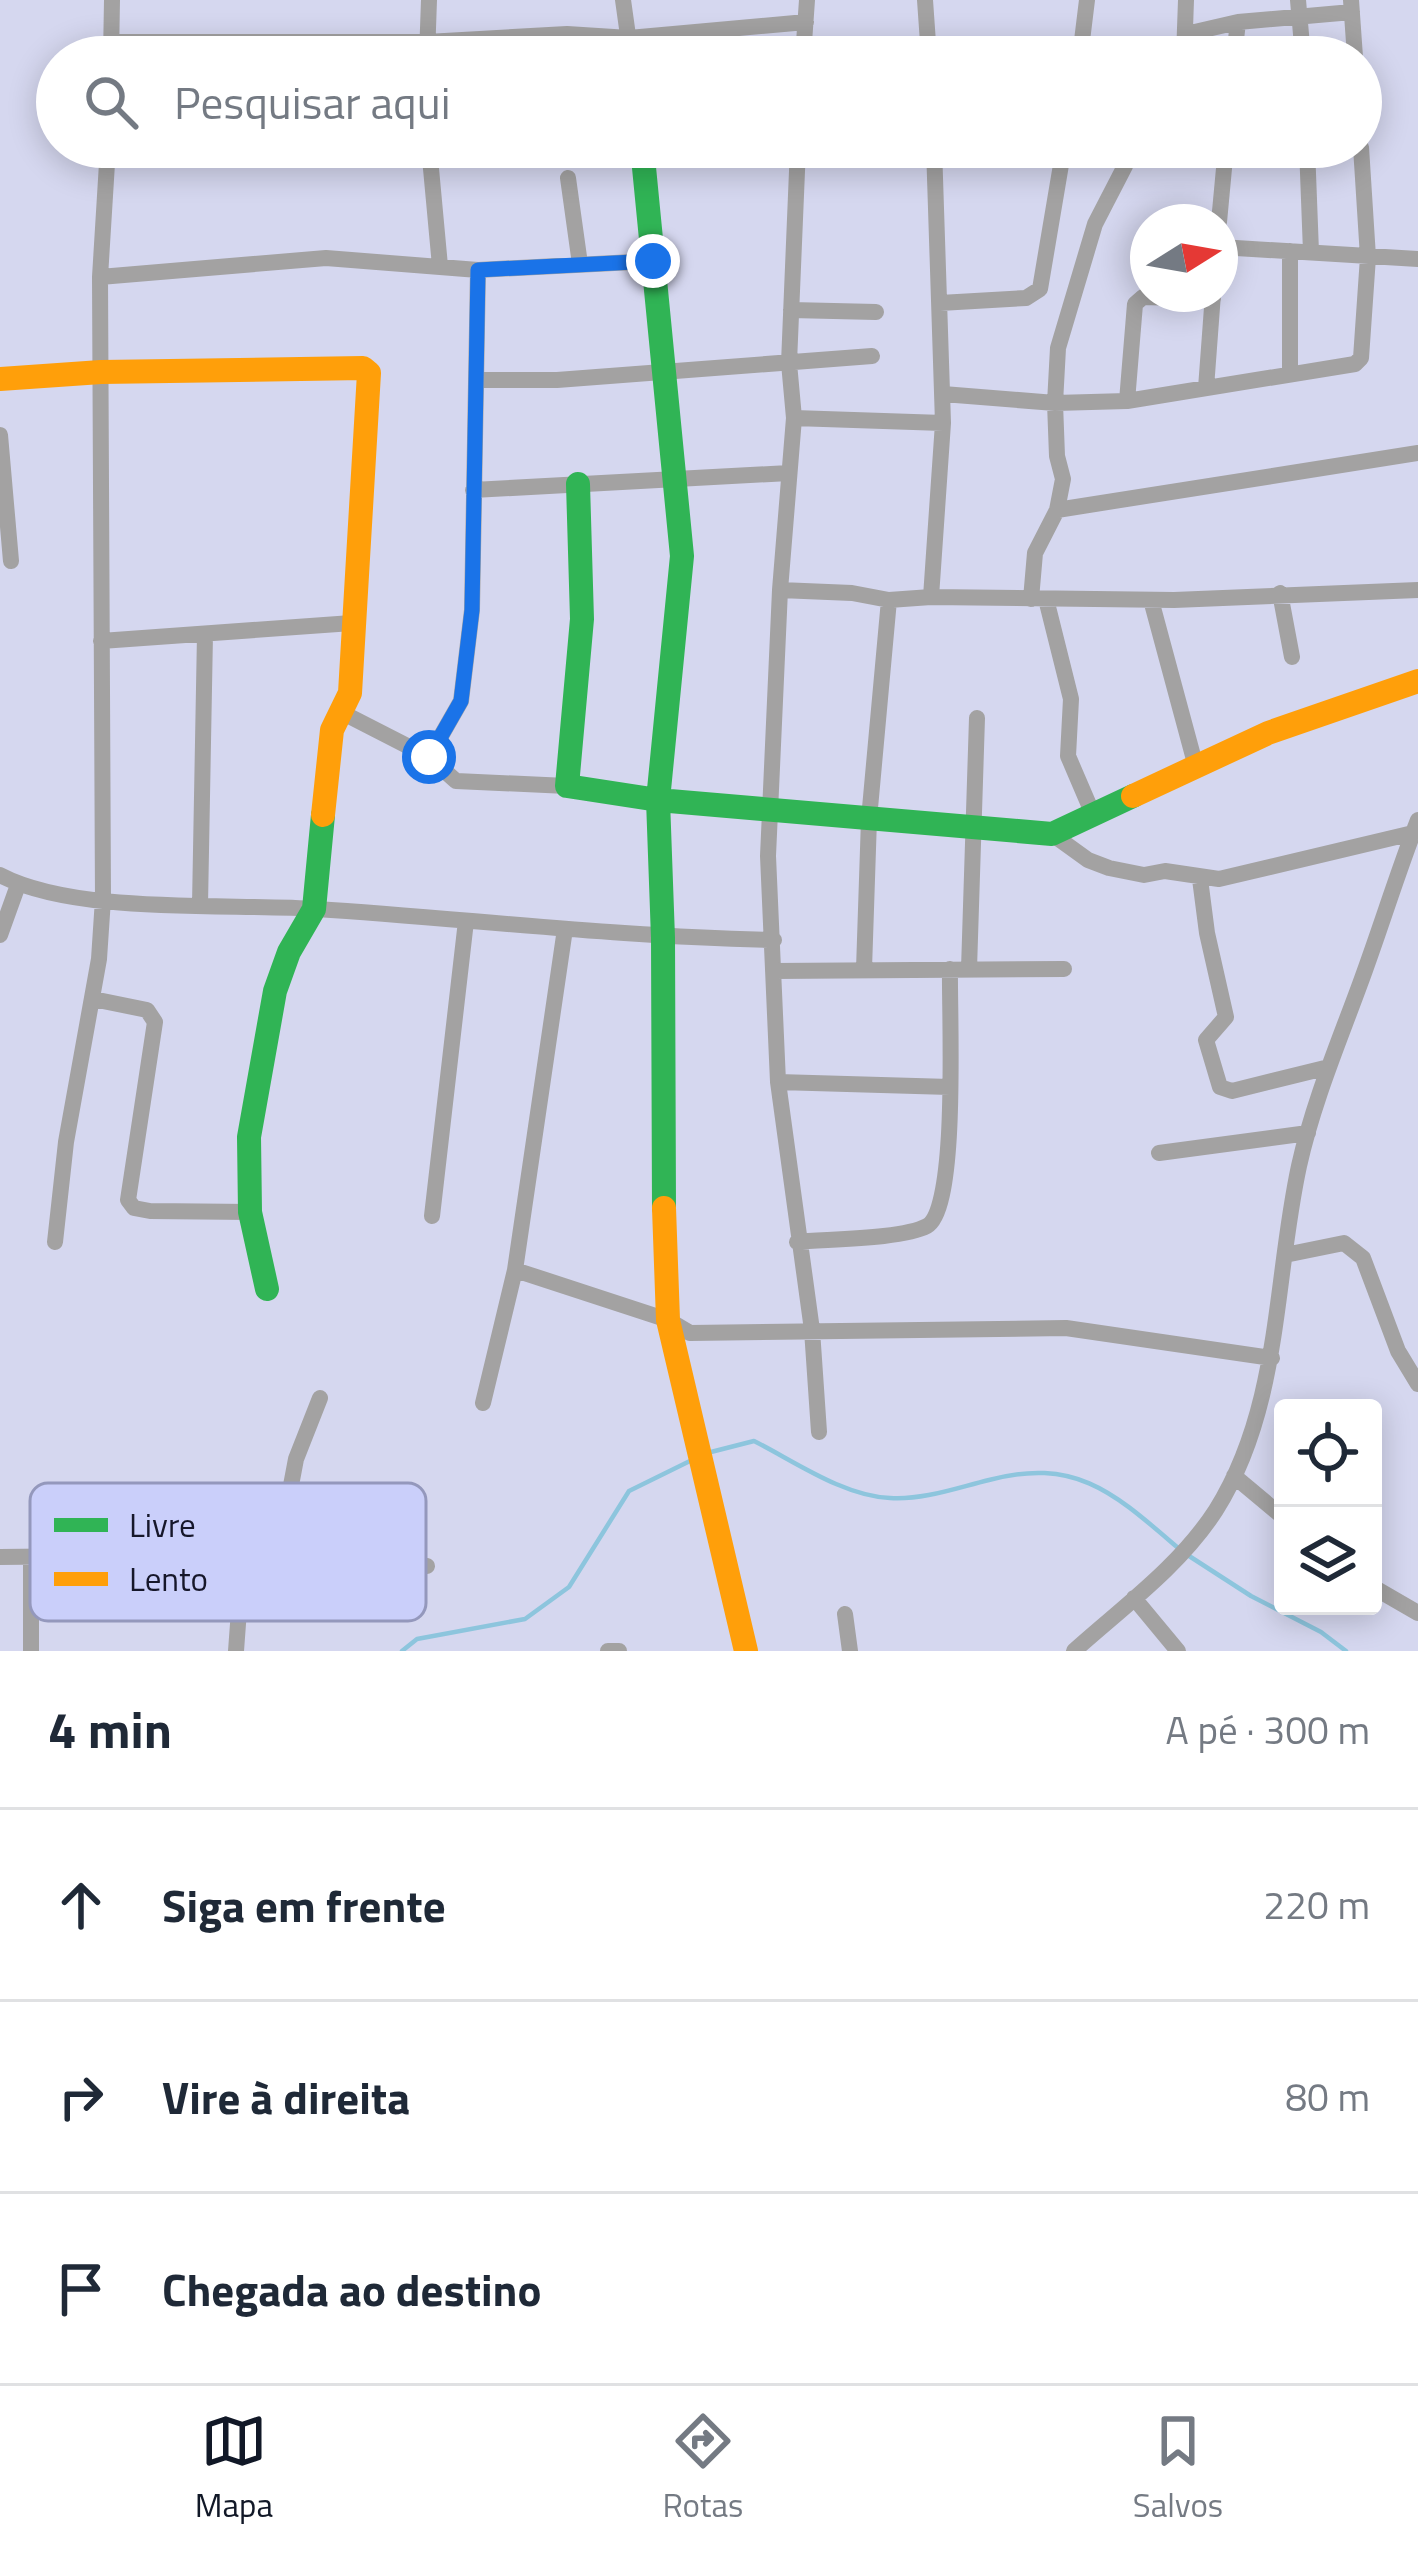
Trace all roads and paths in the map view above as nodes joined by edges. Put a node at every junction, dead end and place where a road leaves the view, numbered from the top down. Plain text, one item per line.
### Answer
1 (112, 0) edge
2 (428, 0) edge
3 (623, 0) edge
4 (807, 0) edge
5 (925, 0) edge
6 (1087, 0) edge
7 (1186, 0) edge
8 (1352, 6) edge
9 (1300, 8) edge
10 (806, 22) junction
11 (1238, 22) junction
12 (1186, 34) joint
13 (112, 36) edge
14 (427, 36) edge
15 (628, 36) edge
16 (707, 36) edge
17 (805, 36) edge
18 (928, 36) edge
19 (1083, 36) edge
20 (1236, 36) edge
21 (1354, 36) edge
22 (107, 168) edge
23 (431, 168) edge
24 (643, 168) edge
25 (797, 168) edge
26 (935, 168) edge
27 (1060, 168) edge
28 (1124, 168) edge
29 (1224, 168) edge
30 (1308, 168) edge
31 (1362, 168) edge
32 (568, 178) dead end
33 (1221, 204) edge
34 (1238, 248) edge
35 (1291, 251) junction
36 (1311, 252) junction
37 (1368, 257) junction
38 (1418, 259) edge
39 (653, 261) junction
40 (580, 264) junction
41 (440, 266) junction
42 (478, 270) junction
43 (100, 277) junction
44 (940, 302) junction
45 (791, 310) junction
46 (876, 312) dead end
47 (1134, 312) edge
48 (1212, 312) edge
49 (872, 356) dead end
50 (789, 363) junction
51 (100, 371) junction
52 (664, 373) junction
53 (1290, 373) junction
54 (0, 379) edge
55 (476, 380) junction
56 (1206, 388) junction
57 (943, 394) junction
58 (1127, 400) junction
59 (1054, 403) junction
60 (794, 418) junction
61 (943, 423) junction
62 (0, 435) edge
63 (1418, 453) edge
64 (789, 473) junction
65 (674, 482) junction
66 (578, 484) junction
67 (473, 490) junction
68 (1057, 510) junction
69 (11, 561) dead end
70 (779, 590) junction
71 (1418, 590) edge
72 (1280, 593) junction
73 (931, 596) junction
74 (889, 599) junction
75 (1038, 599) junction
76 (1151, 600) junction
77 (352, 623) junction
78 (206, 634) junction
79 (100, 641) junction
80 (1292, 657) dead end
81 (1418, 681) edge
82 (341, 712) junction
83 (976, 718) dead end
84 (429, 757) junction
85 (1196, 767) junction
86 (567, 786) junction
87 (658, 800) junction
88 (771, 807) junction
89 (1092, 812) junction
90 (869, 818) junction
91 (1416, 826) edge
92 (974, 827) junction
93 (1052, 834) junction
94 (0, 875) edge
95 (1200, 879) junction
96 (18, 885) junction
97 (103, 899) junction
98 (200, 905) junction
99 (314, 909) junction
100 (466, 921) junction
101 (565, 928) junction
102 (0, 934) edge
103 (663, 938) junction
104 (774, 940) junction
105 (864, 969) junction
106 (959, 969) junction
107 (1064, 969) dead end
108 (774, 970) junction
109 (93, 999) junction
110 (1329, 1066) junction
111 (778, 1082) junction
112 (950, 1087) junction
113 (1308, 1133) junction
114 (1159, 1154) dead end
115 (250, 1212) junction
116 (432, 1216) dead end
117 (55, 1242) dead end
118 (797, 1242) junction
119 (1285, 1255) junction
120 (515, 1270) junction
121 (267, 1289) dead end
122 (668, 1320) junction
123 (812, 1330) junction
124 (1272, 1358) junction
125 (1418, 1384) edge
126 (320, 1398) dead end
127 (483, 1403) dead end
128 (819, 1432) dead end
129 (1234, 1476) junction
130 (291, 1483) edge
131 (1274, 1509) edge
132 (0, 1557) edge
133 (30, 1558) edge
134 (1382, 1593) edge
135 (1134, 1598) junction
136 (1418, 1613) edge
137 (845, 1614) dead end
138 (238, 1621) edge
139 (236, 1651) edge
140 (608, 1651) edge
141 (619, 1651) edge
142 (746, 1651) edge
143 (850, 1651) edge
144 (1074, 1651) edge
145 (1178, 1651) edge

1 - 13 street
2 - 14 street
3 - 15 street
4 - 10 street
5 - 18 street
6 - 19 street
7 - 12 street
8 - 9 street
8 - 21 street
9 - 11 street
10 - 16 street
10 - 17 street
11 - 12 street
11 - 20 street
22 - 43 street
23 - 41 street
24 - 39 street
25 - 45 street
26 - 44 street
27 - 44 street
28 - 59 street
29 - 33 street
30 - 36 street
31 - 37 street
32 - 40 street
34 - 35 street
35 - 36 street
35 - 53 street
36 - 37 street
37 - 38 street
37 - 53 street
39 - 40 street
39 - 52 street
40 - 42 street
41 - 42 street
41 - 43 street
42 - 55 street
43 - 51 street
44 - 57 street
45 - 46 street
45 - 50 street
47 - 58 street
48 - 56 street
49 - 50 street
50 - 52 street
50 - 60 street
51 - 54 street
51 - 77 street
51 - 79 street
52 - 55 street
52 - 65 street
53 - 56 street
55 - 67 street
56 - 58 street
57 - 59 street
57 - 61 street
58 - 59 street
59 - 68 street
60 - 61 street
60 - 64 street
61 - 73 street
62 - 69 street
63 - 68 street
64 - 65 street
64 - 70 street
65 - 66 street
65 - 87 street
66 - 67 street
66 - 86 street
67 - 84 street
68 - 75 street
70 - 74 street
70 - 88 street
71 - 72 street
72 - 76 street
72 - 80 street
73 - 74 street
73 - 75 street
74 - 90 street
75 - 76 street
75 - 89 street
76 - 85 street
77 - 78 street
77 - 82 street
78 - 79 street
78 - 98 street
79 - 97 street
81 - 85 street
82 - 84 street
82 - 99 street
83 - 92 street
84 - 86 street
85 - 89 street
86 - 87 street
87 - 88 street
87 - 103 street
88 - 90 street
88 - 104 street
89 - 93 street
90 - 92 street
90 - 105 street
91 - 95 street
91 - 110 street
92 - 93 street
92 - 106 street
93 - 95 street
94 - 96 street
95 - 110 street
96 - 97 street
96 - 102 street
97 - 98 street
97 - 109 street
98 - 99 street
99 - 100 street
99 - 115 street
100 - 101 street
100 - 116 street
101 - 103 street
101 - 120 street
103 - 104 street
103 - 122 street
104 - 108 street
105 - 106 street
105 - 108 street
106 - 107 street
106 - 112 street
108 - 111 street
109 - 115 street
109 - 117 street
110 - 113 street
111 - 112 street
111 - 118 street
112 - 118 street
113 - 114 street
113 - 119 street
115 - 121 street
118 - 123 street
119 - 124 street
119 - 125 street
120 - 122 street
120 - 127 street
122 - 123 street
122 - 142 street
123 - 124 street
123 - 128 street
124 - 129 street
126 - 130 street
129 - 131 street
129 - 135 street
132 - 133 street
134 - 136 street
135 - 144 street
135 - 145 street
137 - 143 street
138 - 139 street
140 - 141 street

